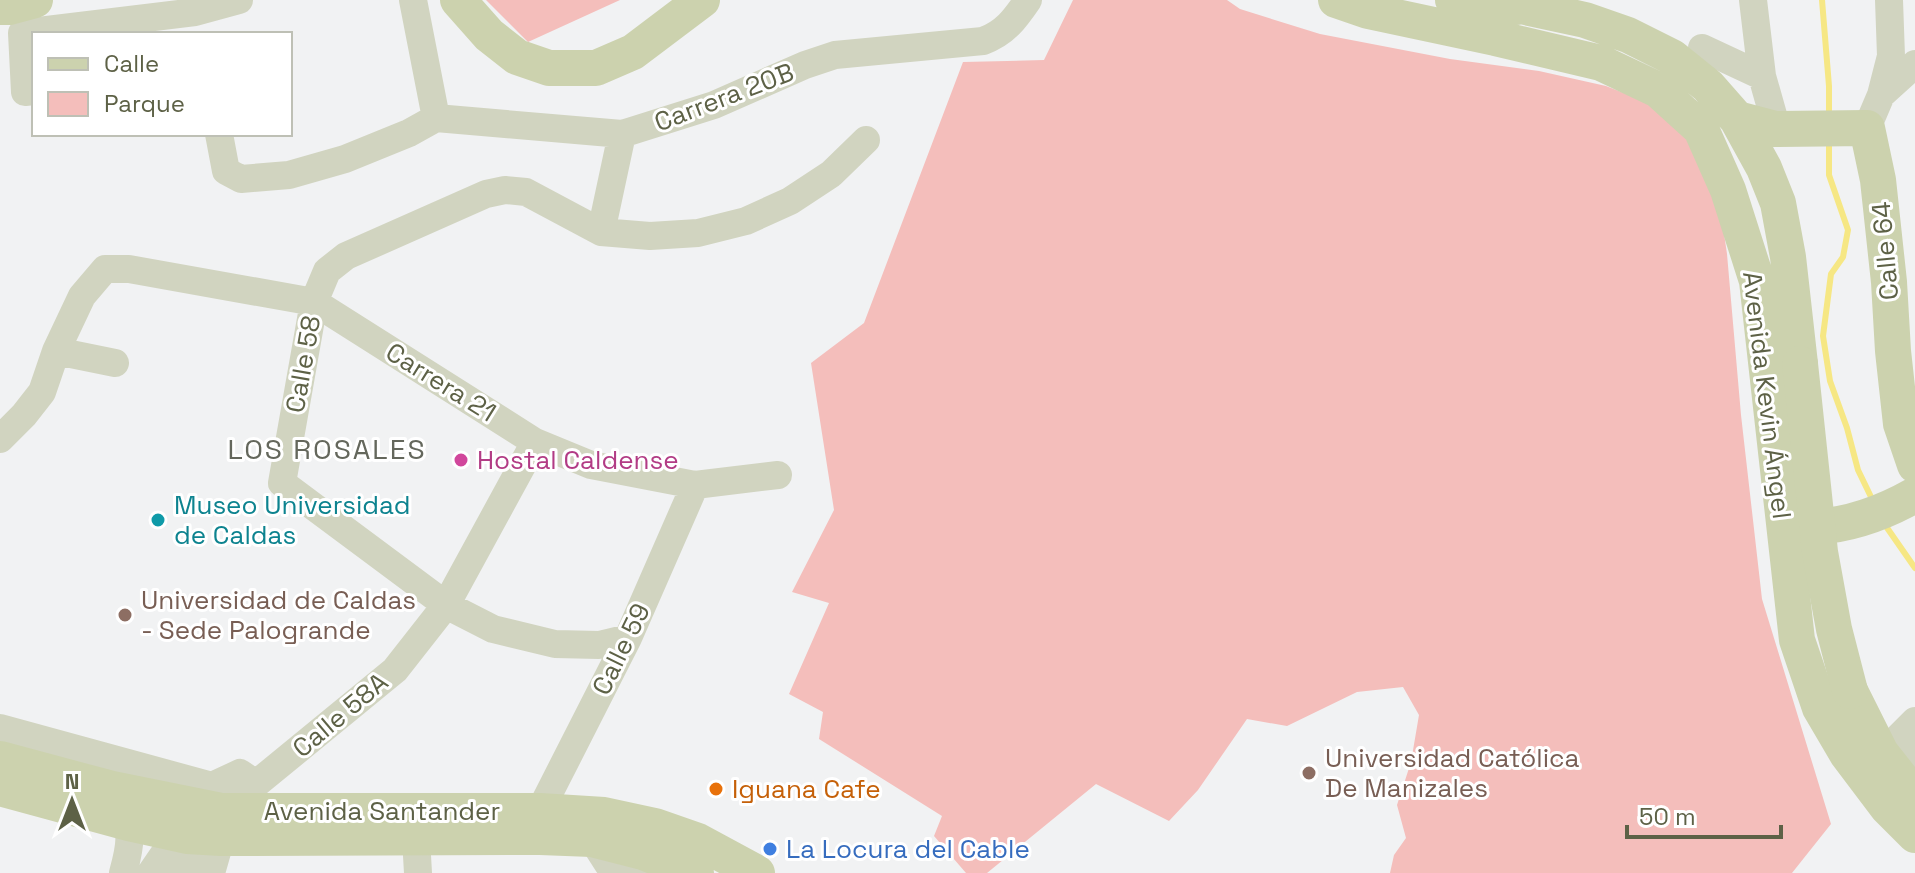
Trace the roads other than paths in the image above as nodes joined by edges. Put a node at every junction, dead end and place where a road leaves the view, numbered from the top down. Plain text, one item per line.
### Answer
1 (35, 0) edge
2 (239, 0) edge
3 (413, 0) edge
4 (458, 0) edge
5 (702, 0) edge
6 (1028, 0) edge
7 (1336, 0) edge
8 (1453, 0) edge
9 (1493, 0) edge
10 (1753, 0) edge
11 (1889, 0) edge
12 (0, 7) edge
13 (1534, 9) junction
14 (1702, 48) dead end
15 (1915, 64) edge
16 (1762, 76) junction
17 (32, 91) edge
18 (1881, 95) junction
19 (436, 118) junction
20 (1856, 128) junction
21 (622, 134) junction
22 (219, 136) edge
23 (866, 140) dead end
24 (1773, 143) junction
25 (601, 232) junction
26 (314, 302) junction
27 (56, 351) junction
28 (1893, 351) junction
29 (115, 363) dead end
30 (1770, 399) junction
31 (1915, 425) edge
32 (0, 439) edge
33 (535, 442) junction
34 (1915, 465) edge
35 (778, 475) dead end
36 (695, 485) junction
37 (1908, 499) edge
38 (1829, 526) junction
39 (1790, 578) junction
40 (446, 605) junction
41 (628, 638) junction
42 (0, 728) edge
43 (1902, 744) edge
44 (0, 759) edge
45 (256, 784) junction
46 (0, 788) edge
47 (112, 789) junction
48 (1915, 796) edge
49 (540, 811) junction
50 (128, 823) junction
51 (1915, 835) edge
52 (210, 839) edge
53 (592, 839) junction
54 (417, 855) edge
55 (676, 870) edge
56 (180, 872) edge
57 (123, 873) edge
58 (151, 873) edge
59 (634, 873) edge
60 (757, 873) edge

1 - 12 main road
2 - 17 street
3 - 19 street
4 - 5 main road
6 - 21 street, Carrera 20B
7 - 30 main road, Avenida Kevin Ángel
8 - 13 main road
9 - 13 main road
10 - 16 street
11 - 18 street
13 - 24 main road
14 - 16 street
15 - 18 street
16 - 24 street
18 - 20 street
19 - 21 street, Carrera 20B
19 - 22 street
20 - 24 main road
20 - 28 main road, Calle 64
21 - 25 street
23 - 25 street
24 - 43 main road, Avenida Kevin Ángel, bridge
25 - 26 street, Calle 58
26 - 27 street, Carrera 21
26 - 33 street, Carrera 21
26 - 40 street, Calle 58
27 - 29 street
27 - 32 street
28 - 31 street
28 - 34 main road, Calle 64
30 - 38 main road
30 - 39 main road, Avenida Kevin Ángel
33 - 36 street, Carrera 21
33 - 40 street, Calle 58A
35 - 36 street, Carrera 21
36 - 41 street, Calle 59
37 - 38 main road
38 - 39 main road
39 - 51 main road, Avenida Kevin Ángel
40 - 41 street
40 - 45 street, Calle 58A
41 - 49 street, Calle 59
42 - 45 street
43 - 48 main road, Avenida Kevin Ángel
44 - 47 main road, Avenida Santander
45 - 52 street, Calle 58A
46 - 50 main road, Avenida Santander
47 - 50 street
47 - 52 main road, Avenida Santander
49 - 52 main road, Avenida Santander
49 - 60 main road, Avenida Santander
50 - 52 main road, Avenida Santander
50 - 57 street
52 - 54 main road, Avenida Santander
52 - 56 street
52 - 58 street
53 - 54 main road, Avenida Santander
53 - 55 main road, Avenida Santander
53 - 59 street

